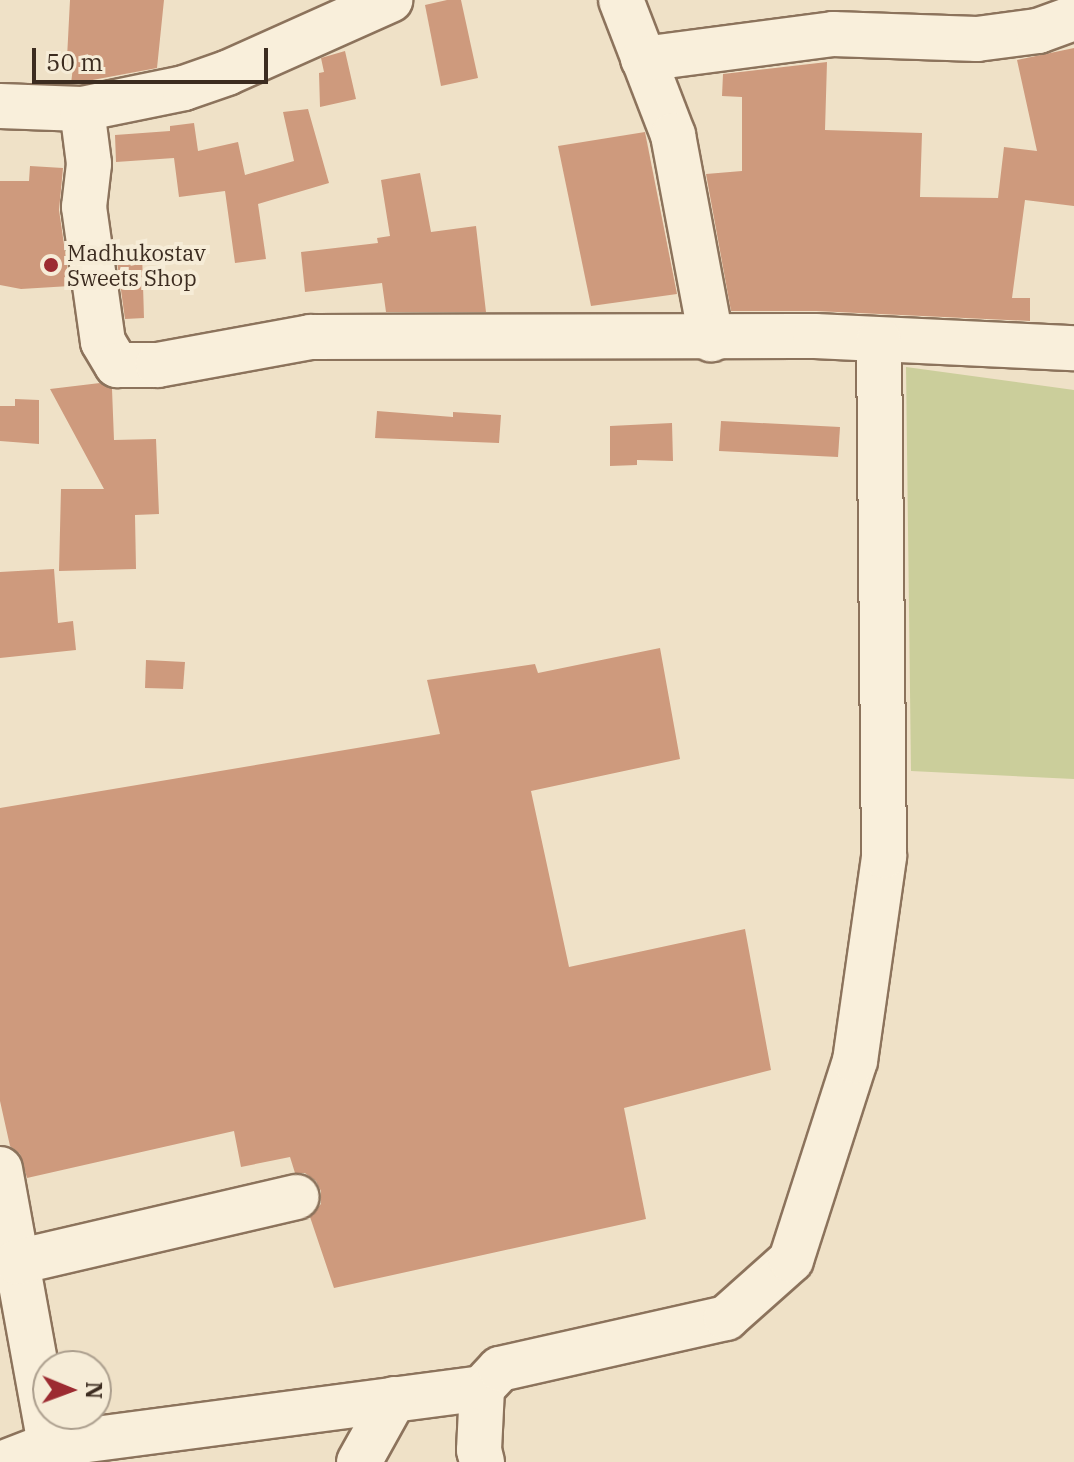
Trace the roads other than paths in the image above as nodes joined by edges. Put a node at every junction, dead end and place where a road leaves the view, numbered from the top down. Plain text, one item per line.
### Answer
1 (390, 0) edge
2 (621, 0) edge
3 (1074, 18) edge
4 (643, 59) junction
5 (0, 106) edge
6 (82, 109) junction
7 (711, 339) junction
8 (879, 340) junction
9 (1074, 348) edge
10 (0, 1169) edge
11 (297, 1197) dead end
12 (17, 1262) junction
13 (482, 1388) junction
14 (394, 1399) junction
15 (50, 1445) junction
16 (6, 1462) edge
17 (359, 1462) edge
18 (482, 1462) edge

1 - 6 street
2 - 4 street
3 - 4 street
4 - 7 street
5 - 6 street
6 - 7 street
7 - 8 street
8 - 9 street
8 - 13 street
10 - 12 street
11 - 12 street
12 - 15 street
13 - 14 street
13 - 18 street
14 - 15 street
14 - 17 street
15 - 16 street

